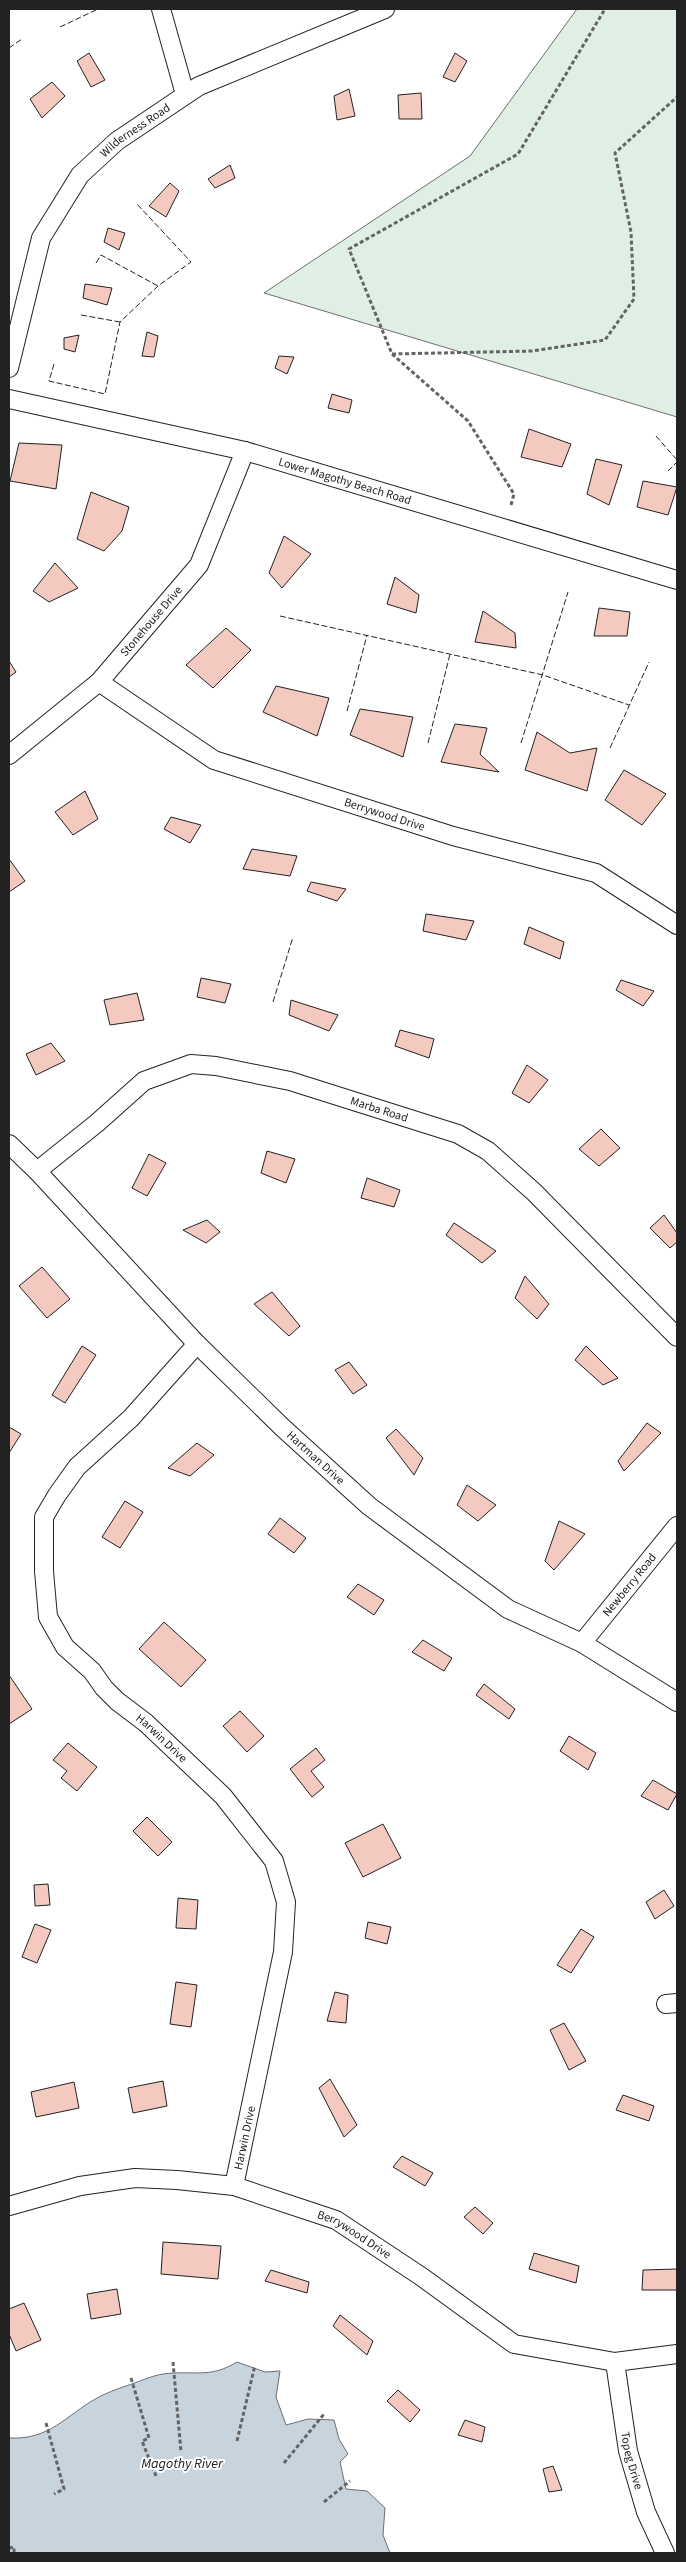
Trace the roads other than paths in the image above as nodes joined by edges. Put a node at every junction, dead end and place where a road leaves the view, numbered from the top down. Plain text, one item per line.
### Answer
1 (161, 9) edge
2 (385, 9) edge
3 (185, 94) junction
4 (9, 368) edge
5 (9, 399) edge
6 (245, 451) junction
7 (677, 580) edge
8 (99, 682) junction
9 (9, 755) edge
10 (677, 925) edge
11 (9, 1144) edge
12 (37, 1171) junction
13 (677, 1337) edge
14 (197, 1344) junction
15 (677, 1526) edge
16 (582, 1643) junction
17 (677, 1702) edge
18 (234, 2186) junction
19 (9, 2206) edge
20 (677, 2354) edge
21 (615, 2362) junction
22 (666, 2553) edge

1 - 3 street
2 - 3 street, Wilderness Road
3 - 4 street, Wilderness Road
5 - 6 street, Lower Magothy Beach Road
6 - 7 street, Lower Magothy Beach Road
6 - 8 street, Stonehouse Drive
8 - 9 street, Stonehouse Drive
8 - 10 street, Berrywood Drive
11 - 12 street, Hartman Drive
12 - 13 street, Marba Road
12 - 14 street, Hartman Drive
14 - 16 street, Hartman Drive
14 - 18 street, Harwin Drive
15 - 16 street, Newberry Road
16 - 17 street, Hartman Drive
18 - 19 street, Berrywood Drive
18 - 21 street, Berrywood Drive
20 - 21 street, Berrywood Drive
21 - 22 street, Topeg Drive

